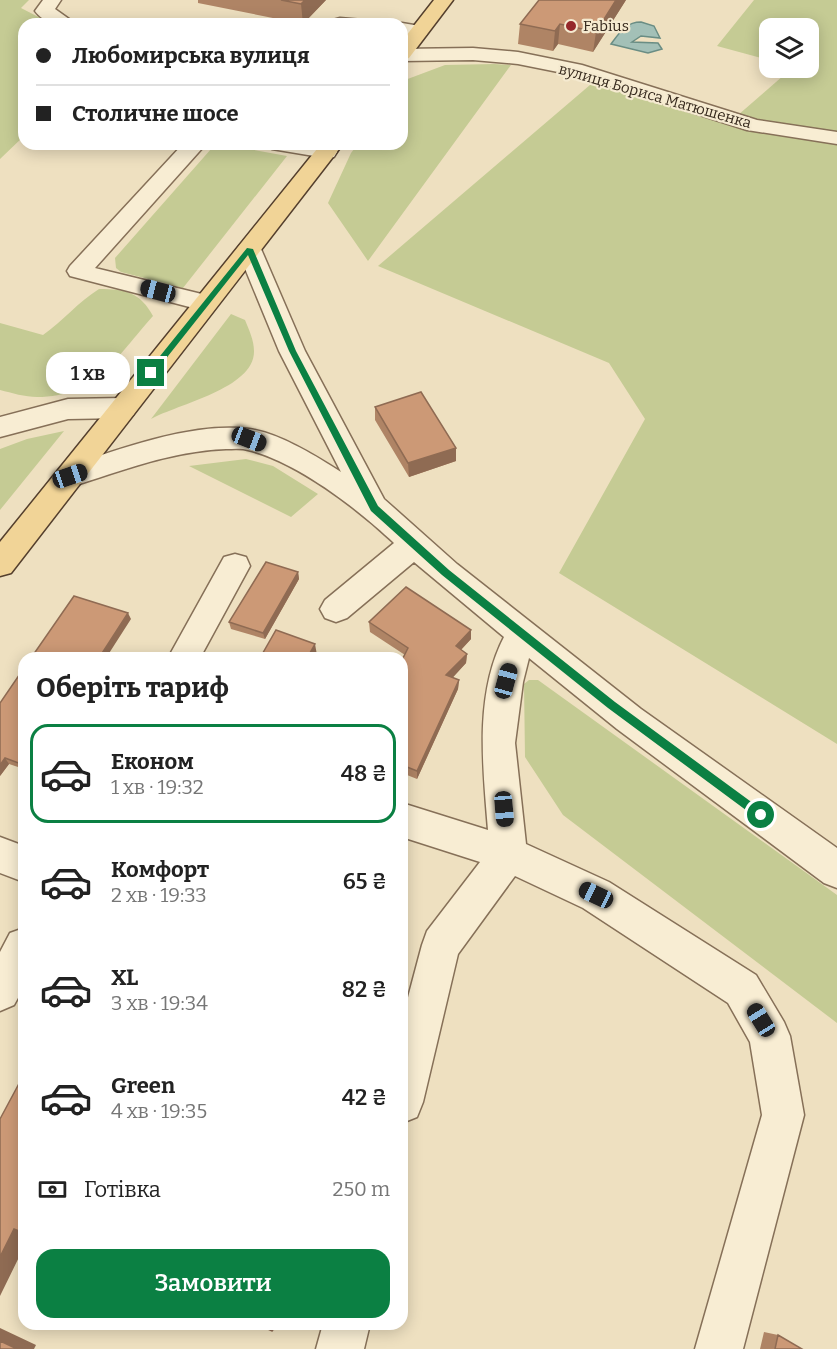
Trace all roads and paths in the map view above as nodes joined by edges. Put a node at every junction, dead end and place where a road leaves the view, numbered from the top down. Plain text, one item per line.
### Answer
1 (52, 0) edge
2 (444, 0) edge
3 (57, 18) edge
4 (411, 30) edge
5 (408, 54) edge
6 (837, 138) edge
7 (190, 150) edge
8 (327, 150) edge
9 (249, 249) junction
10 (206, 303) junction
11 (123, 408) junction
12 (0, 427) edge
13 (70, 476) junction
14 (375, 508) junction
15 (414, 544) junction
16 (0, 564) edge
17 (235, 566) dead end
18 (336, 609) dead end
19 (526, 637) junction
20 (187, 652) edge
21 (408, 822) edge
22 (509, 854) junction
23 (0, 855) edge
24 (18, 862) edge
25 (837, 870) edge
26 (18, 958) edge
27 (0, 991) edge
28 (408, 1078) edge
29 (345, 1330) edge
30 (340, 1349) edge
31 (719, 1349) edge

1 - 3 street
2 - 4 main road
5 - 6 street, вулиця Бориса Матюшенка
7 - 10 street
8 - 9 main road
9 - 10 main road
9 - 14 street
10 - 11 main road
11 - 12 street
11 - 13 main road
13 - 14 street
13 - 16 main road
14 - 15 street
15 - 18 street
15 - 19 street
17 - 20 street
19 - 22 street
19 - 25 street
21 - 22 street
22 - 28 street
22 - 31 street
23 - 24 street
26 - 27 street
29 - 30 street

